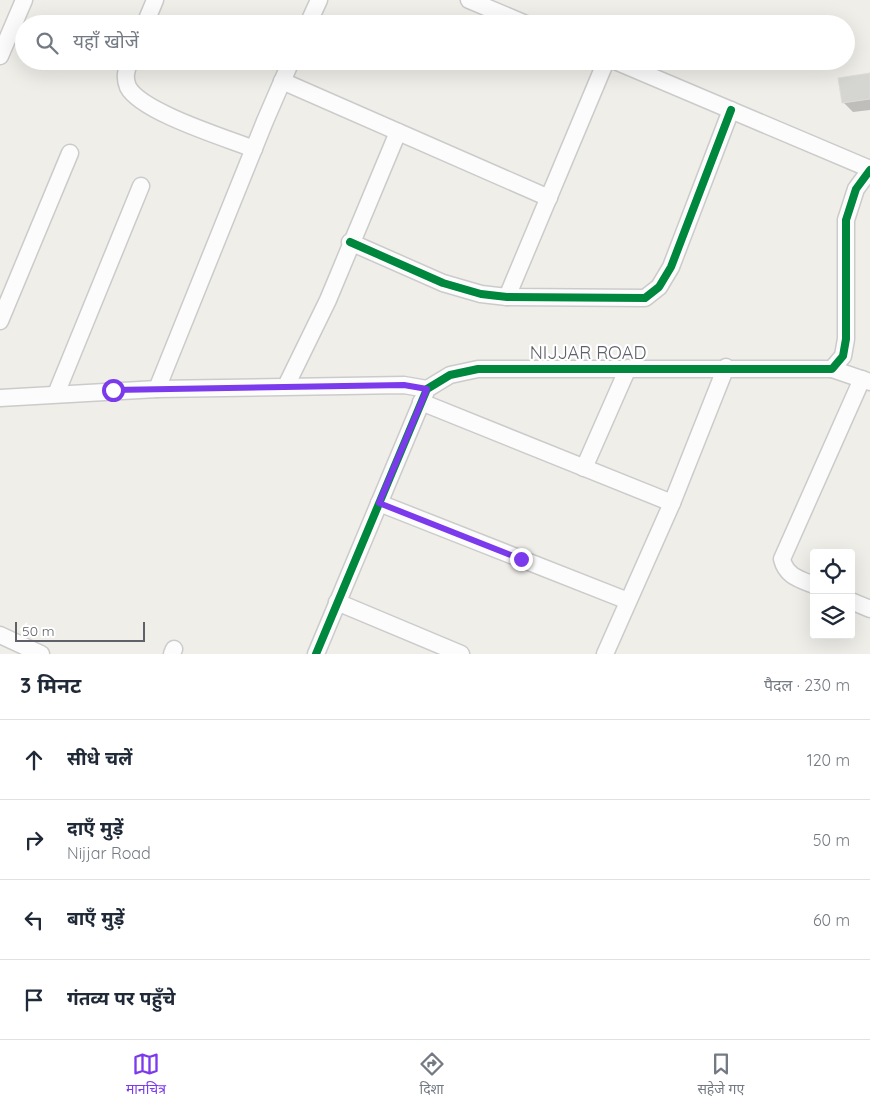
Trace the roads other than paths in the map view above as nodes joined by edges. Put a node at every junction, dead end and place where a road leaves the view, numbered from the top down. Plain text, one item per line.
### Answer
1 (24, 0) edge
2 (155, 0) edge
3 (319, 0) edge
4 (469, 0) edge
5 (17, 15) edge
6 (149, 15) edge
7 (312, 15) edge
8 (505, 15) edge
9 (15, 18) edge
10 (2, 45) edge
11 (127, 70) edge
12 (288, 70) edge
13 (602, 70) edge
14 (636, 70) edge
15 (282, 82) junction
16 (731, 110) junction
17 (398, 132) junction
18 (254, 149) junction
19 (70, 153) dead end
20 (870, 170) edge
21 (141, 186) dead end
22 (549, 198) junction
23 (350, 242) junction
24 (507, 297) junction
25 (0, 320) edge
26 (726, 367) junction
27 (628, 368) junction
28 (832, 368) junction
29 (866, 381) edge
30 (286, 386) junction
31 (157, 388) junction
32 (56, 394) junction
33 (424, 396) junction
34 (0, 398) edge
35 (584, 468) junction
36 (379, 503) junction
37 (672, 503) junction
38 (810, 583) edge
39 (628, 601) junction
40 (337, 602) junction
41 (855, 603) edge
42 (870, 609) edge
43 (0, 635) edge
44 (38, 653) edge
45 (316, 654) edge
46 (461, 654) edge
47 (606, 654) edge

1 - 5 street
2 - 6 street
3 - 7 street
4 - 8 street
9 - 10 street
11 - 18 street
12 - 15 street
13 - 22 street
14 - 16 street
15 - 17 street
15 - 18 street
16 - 20 street
16 - 24 street
17 - 22 street
17 - 23 street
18 - 31 street
19 - 25 street
20 - 28 street
21 - 32 street
22 - 24 street
23 - 24 street
23 - 30 street
26 - 27 street, NIJJAR ROAD
26 - 28 street, NIJJAR ROAD
26 - 37 street
27 - 33 street, NIJJAR ROAD
27 - 35 street
28 - 29 street, NIJJAR ROAD
29 - 38 street
30 - 31 street
30 - 33 street
31 - 32 street
32 - 34 street
33 - 35 street
33 - 36 street
35 - 37 street
36 - 39 street
36 - 40 street
37 - 39 street
39 - 47 street
40 - 45 street
40 - 46 street
41 - 42 street
43 - 44 street

